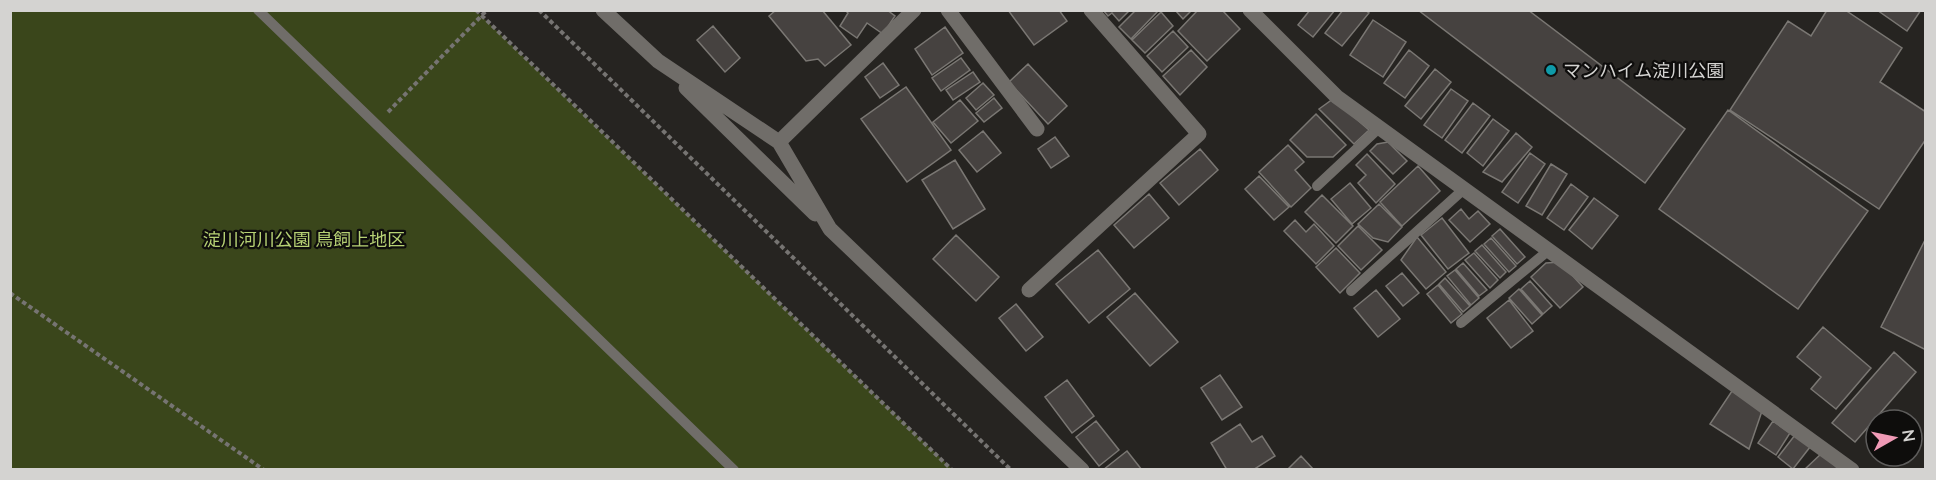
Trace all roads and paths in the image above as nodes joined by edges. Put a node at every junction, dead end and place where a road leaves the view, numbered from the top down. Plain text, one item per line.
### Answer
1 (258, 10) edge
2 (476, 10) edge
3 (487, 10) edge
4 (539, 10) edge
5 (914, 10) edge
6 (948, 10) edge
7 (1091, 10) edge
8 (1250, 10) edge
9 (610, 12) edge
10 (482, 16) junction
11 (658, 61) junction
12 (377, 124) junction
13 (1379, 128) junction
14 (1037, 129) dead end
15 (779, 142) junction
16 (1317, 186) dead end
17 (1464, 189) junction
18 (830, 229) junction
19 (1549, 250) junction
20 (1029, 290) dead end
21 (1351, 291) dead end
22 (10, 292) edge
23 (1461, 323) dead end
24 (264, 470) edge
25 (734, 470) edge
26 (952, 470) edge
27 (1011, 470) edge
28 (1082, 470) edge
29 (1852, 470) edge

1 - 12 lane
2 - 10 path
3 - 10 path
4 - 27 path
5 - 15 street
6 - 14 street
7 - 20 street
8 - 13 street
9 - 11 street
10 - 12 path
10 - 26 path
11 - 15 street
11 - 18 street
12 - 25 lane
13 - 16 lane
13 - 17 street
15 - 18 street
17 - 19 street
17 - 21 lane
18 - 28 street
19 - 23 lane
19 - 29 street
22 - 24 path

